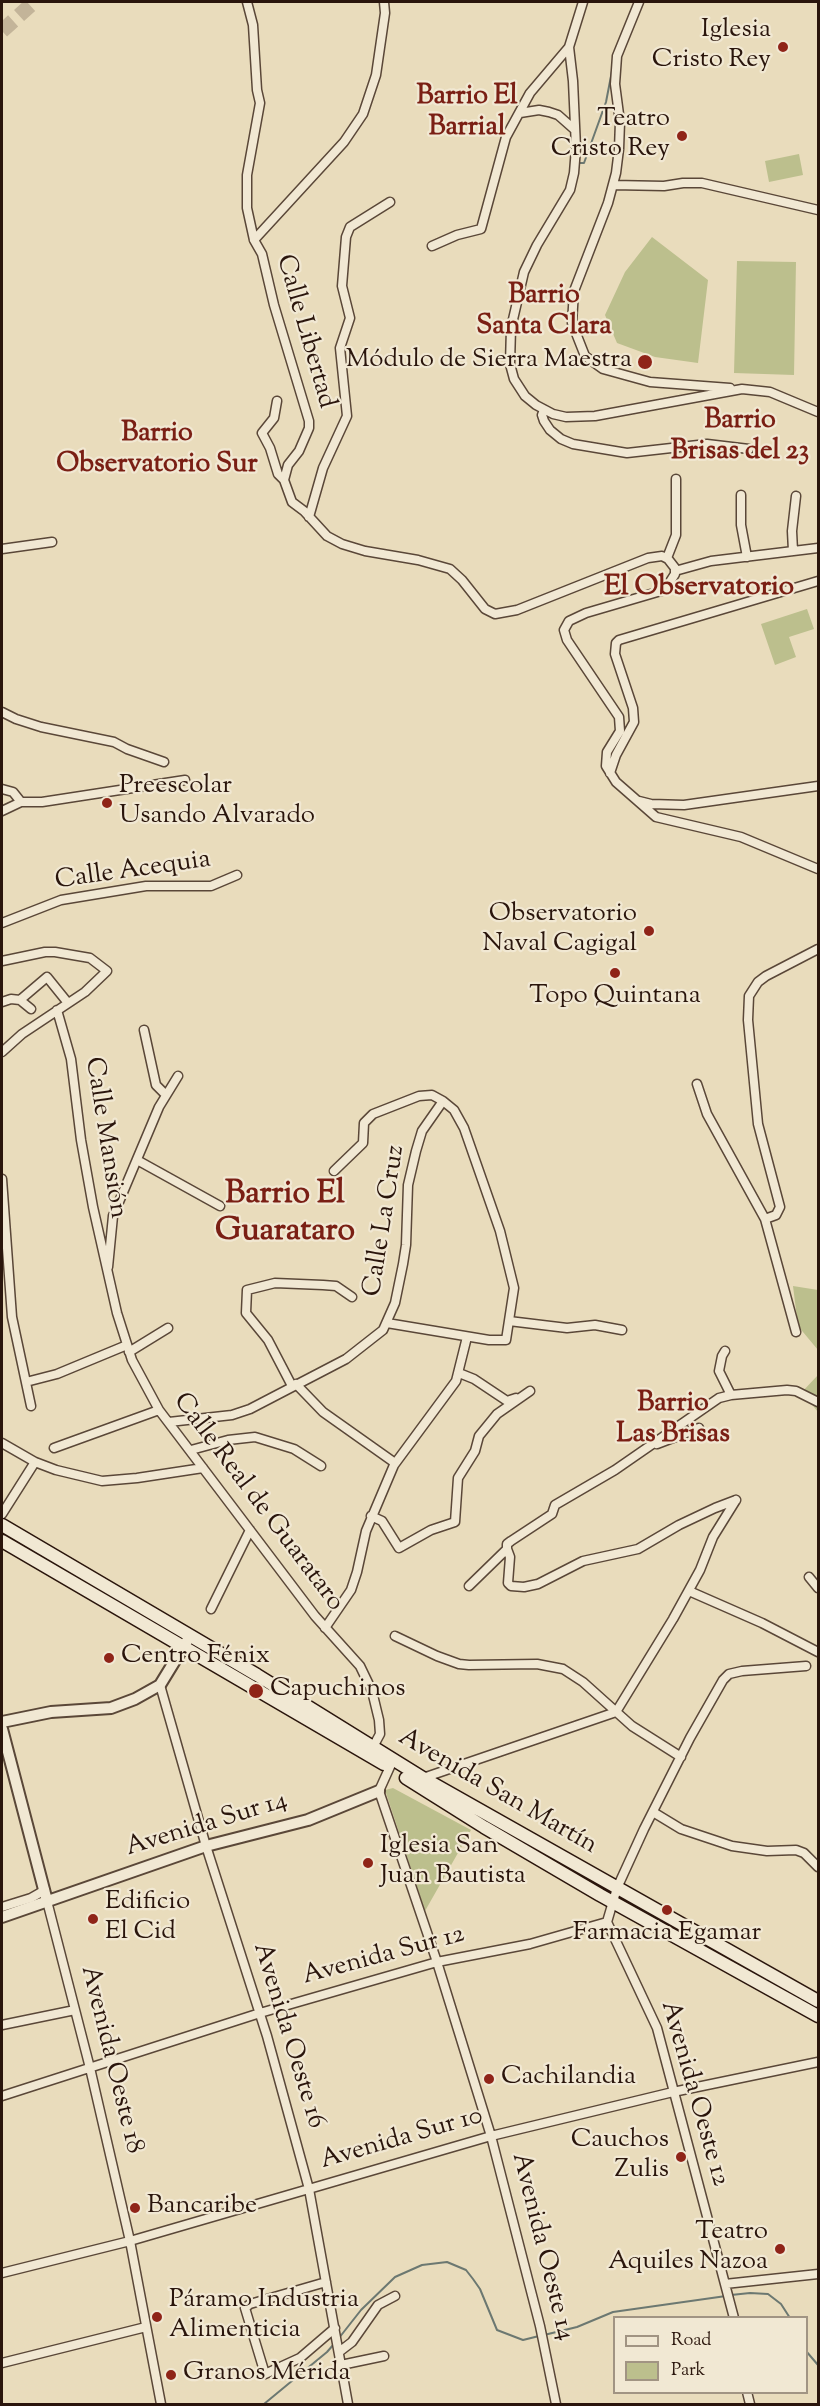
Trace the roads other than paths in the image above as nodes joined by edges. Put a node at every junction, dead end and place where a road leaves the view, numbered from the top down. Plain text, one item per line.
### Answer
1 (247, 2) edge
2 (384, 2) edge
3 (583, 2) edge
4 (639, 2) edge
5 (569, 47) junction
6 (520, 113) junction
7 (575, 130) junction
8 (613, 185) junction
9 (390, 202) dead end
10 (819, 210) edge
11 (254, 240) junction
12 (432, 246) dead end
13 (742, 389) junction
14 (277, 400) dead end
15 (544, 410) junction
16 (819, 412) edge
17 (749, 448) dead end
18 (676, 479) dead end
19 (284, 480) junction
20 (741, 495) dead end
21 (796, 496) dead end
22 (309, 517) junction
23 (52, 542) dead end
24 (819, 548) edge
25 (2, 549) edge
26 (793, 551) junction
27 (747, 557) junction
28 (667, 558) junction
29 (675, 571) junction
30 (819, 581) edge
31 (2, 712) edge
32 (164, 762) dead end
33 (610, 773) junction
34 (185, 780) dead end
35 (819, 786) edge
36 (2, 789) edge
37 (639, 801) junction
38 (21, 802) junction
39 (2, 811) edge
40 (819, 869) edge
41 (237, 875) dead end
42 (2, 923) edge
43 (819, 949) edge
44 (2, 961) edge
45 (20, 1000) junction
46 (2, 1002) edge
47 (68, 1003) junction
48 (31, 1009) dead end
49 (57, 1010) junction
50 (144, 1030) dead end
51 (2, 1052) edge
52 (178, 1076) dead end
53 (697, 1084) dead end
54 (166, 1095) junction
55 (443, 1101) junction
56 (137, 1160) junction
57 (334, 1171) dead end
58 (2, 1179) edge
59 (220, 1206) dead end
60 (765, 1219) junction
61 (108, 1273) junction
62 (352, 1297) dead end
63 (12, 1317) junction
64 (2, 1318) edge
65 (509, 1321) junction
66 (387, 1323) junction
67 (168, 1328) dead end
68 (622, 1330) dead end
69 (796, 1332) dead end
70 (467, 1336) junction
71 (128, 1348) junction
72 (725, 1350) dead end
73 (459, 1373) junction
74 (26, 1382) junction
75 (294, 1385) junction
76 (731, 1395) junction
77 (819, 1402) edge
78 (31, 1406) dead end
79 (159, 1410) junction
80 (169, 1422) junction
81 (699, 1428) dead end
82 (2, 1443) edge
83 (648, 1447) junction
84 (54, 1448) dead end
85 (191, 1450) junction
86 (35, 1462) junction
87 (395, 1463) junction
88 (321, 1466) dead end
89 (203, 1468) junction
90 (2, 1514) edge
91 (371, 1516) junction
92 (2, 1525) edge
93 (250, 1530) junction
94 (2, 1541) edge
95 (507, 1549) junction
96 (809, 1577) dead end
97 (469, 1586) dead end
98 (819, 1588) edge
99 (689, 1591) junction
100 (211, 1609) dead end
101 (325, 1628) junction
102 (190, 1636) junction
103 (395, 1636) dead end
104 (183, 1648) junction
105 (819, 1652) edge
106 (806, 1666) dead end
107 (160, 1685) junction
108 (616, 1712) junction
109 (2, 1722) edge
110 (2, 1729) edge
111 (373, 1747) junction
112 (681, 1757) junction
113 (392, 1764) junction
114 (423, 1778) junction
115 (379, 1791) junction
116 (653, 1812) junction
117 (206, 1846) junction
118 (819, 1867) edge
119 (617, 1888) junction
120 (46, 1895) junction
121 (615, 1902) junction
122 (2, 1907) edge
123 (2, 1917) edge
124 (607, 1922) junction
125 (438, 1962) junction
126 (819, 2001) edge
127 (75, 2010) junction
128 (260, 2013) junction
129 (819, 2016) edge
130 (2, 2025) edge
131 (819, 2062) edge
132 (90, 2068) junction
133 (673, 2092) junction
134 (2, 2096) edge
135 (491, 2136) junction
136 (309, 2189) junction
137 (130, 2241) junction
138 (2, 2273) edge
139 (819, 2274) edge
140 (326, 2282) junction
141 (726, 2288) junction
142 (395, 2296) dead end
143 (734, 2316) edge
144 (146, 2327) junction
145 (335, 2328) junction
146 (339, 2351) junction
147 (384, 2356) dead end
148 (2, 2363) edge
149 (341, 2366) junction
150 (161, 2404) edge
151 (348, 2404) edge
152 (556, 2404) edge

1 - 11 street, Calle Libertad
2 - 11 street
3 - 5 street
4 - 8 street
5 - 6 street
5 - 7 street
6 - 7 street
6 - 12 street
7 - 15 street
8 - 10 street
8 - 13 street
9 - 22 street
11 - 19 street, Calle Libertad
13 - 15 street
13 - 16 street
14 - 19 street
15 - 17 street
18 - 28 street
19 - 22 street
20 - 27 street
21 - 26 street
22 - 28 street
23 - 25 street
24 - 26 street
26 - 27 street
27 - 29 street
28 - 29 street
29 - 33 street
30 - 33 street
31 - 32 street
33 - 37 street
34 - 38 street
35 - 37 street
36 - 38 street
37 - 40 street
38 - 39 street
41 - 42 street, Calle Acequia
43 - 60 street
44 - 47 street
45 - 46 street
45 - 47 street
45 - 48 street
47 - 49 street
49 - 51 street
49 - 61 street, Calle Mansión
50 - 54 street
52 - 54 street
53 - 60 street
54 - 56 street
55 - 57 street
55 - 65 street
55 - 66 street, Calle La Cruz
56 - 59 street
56 - 61 street
58 - 63 street
60 - 69 street
61 - 71 street, Calle Real de Guarataro
62 - 75 street
63 - 64 street
63 - 74 street
65 - 68 street
65 - 70 street
66 - 70 street
66 - 75 street, Calle La Cruz
67 - 71 street
70 - 73 street
71 - 74 street
71 - 79 street, Calle Real de Guarataro
72 - 76 street
73 - 87 street
73 - 91 street
74 - 78 street
75 - 80 street, Calle La Cruz
75 - 87 street
76 - 77 street
76 - 83 street
79 - 80 street, Calle Real de Guarataro
79 - 84 street
80 - 85 street, Calle Real de Guarataro
81 - 83 street
82 - 86 street
83 - 95 street
85 - 88 street
85 - 89 street, Calle Real de Guarataro
86 - 89 street
86 - 90 street
87 - 91 street
89 - 93 street, Calle Real de Guarataro
91 - 101 street
92 - 102 main road, Avenida San Martín
93 - 100 street
93 - 101 street, Calle Real de Guarataro
94 - 104 main road, Avenida San Martín
95 - 97 street
95 - 99 street
96 - 98 street
99 - 105 street
99 - 108 street
101 - 111 street, Calle Real de Guarataro
102 - 104 street
102 - 111 main road, Avenida San Martín
103 - 108 street
104 - 107 street
104 - 113 main road, Avenida San Martín
106 - 112 street
107 - 109 street
107 - 117 street, Avenida Oeste 16
108 - 112 street
108 - 114 street
110 - 120 street, Avenida Oeste 18
111 - 113 main road, Avenida San Martín
112 - 116 street
113 - 114 main road, Avenida San Martín
113 - 115 street
113 - 121 main road, Avenida San Martín
114 - 119 main road, Avenida San Martín
115 - 117 street, Avenida Sur 14
115 - 125 street, Avenida Oeste 14
116 - 118 street
116 - 119 street
117 - 120 street, Avenida Sur 14
117 - 128 street, Avenida Oeste 16
119 - 121 street
119 - 126 main road, Avenida San Martín
120 - 122 street
120 - 123 street, Avenida Sur 14
120 - 127 street, Avenida Oeste 18
121 - 124 street
121 - 129 main road, Avenida San Martín
124 - 125 street, Avenida Sur 12
124 - 133 street, Avenida Oeste 12
125 - 128 street, Avenida Sur 12
125 - 135 street, Avenida Oeste 14
127 - 130 street
127 - 132 street, Avenida Oeste 18
128 - 132 street, Avenida Sur 12
128 - 136 street, Avenida Oeste 16
131 - 133 street, Avenida Sur 10
132 - 134 street, Avenida Sur 12
132 - 137 street, Avenida Oeste 18
133 - 135 street, Avenida Sur 10
133 - 141 street, Avenida Oeste 12
135 - 136 street, Avenida Sur 10
135 - 152 street, Avenida Oeste 14
136 - 137 street, Avenida Sur 10
136 - 140 street, Avenida Oeste 16
137 - 138 street, Avenida Sur 10
137 - 144 street, Avenida Oeste 18
139 - 141 street
140 - 145 street, Avenida Oeste 16
140 - 145 street
141 - 143 street, Avenida Oeste 12
142 - 146 street
144 - 148 street
144 - 150 street, Avenida Oeste 18
145 - 146 street, Avenida Oeste 16
146 - 149 street, Avenida Oeste 16
147 - 149 street
149 - 151 street, Avenida Oeste 16

